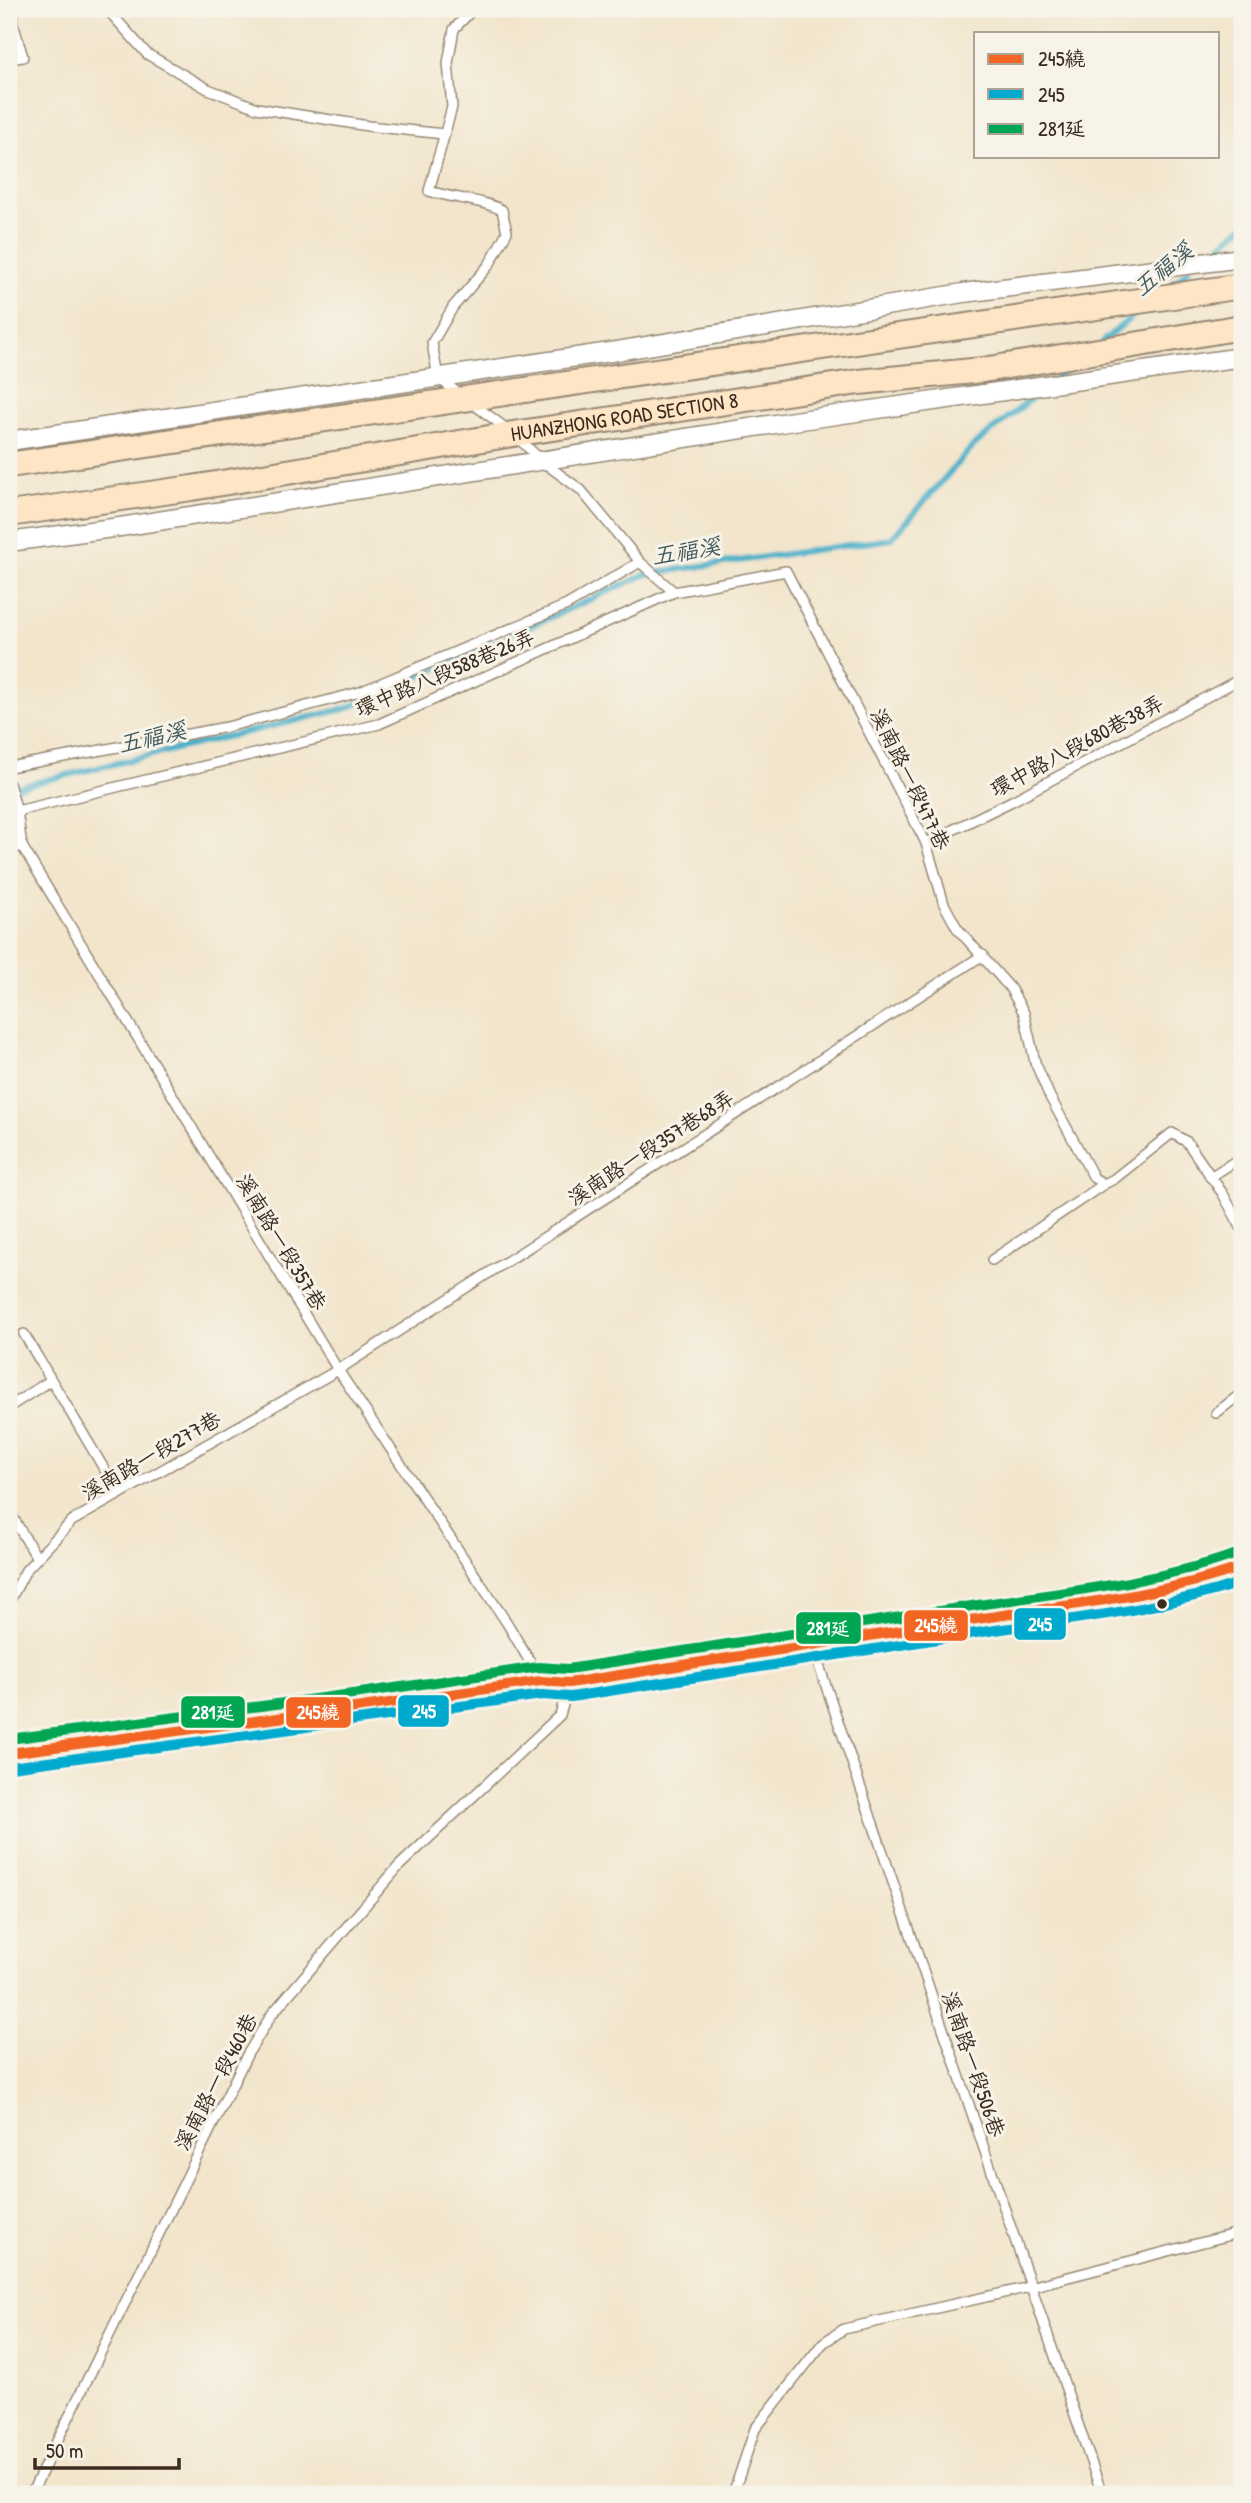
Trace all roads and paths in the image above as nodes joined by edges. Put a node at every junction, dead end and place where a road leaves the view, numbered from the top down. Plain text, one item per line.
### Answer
1 (15, 9) edge
2 (107, 9) edge
3 (473, 9) edge
4 (9, 59) edge
5 (444, 134) junction
6 (1242, 240) edge
7 (1235, 259) edge
8 (1233, 288) edge
9 (1242, 327) edge
10 (1242, 357) edge
11 (438, 378) junction
12 (467, 398) junction
13 (513, 434) junction
14 (9, 441) edge
15 (543, 461) junction
16 (9, 465) edge
17 (9, 514) edge
18 (9, 542) edge
19 (641, 562) junction
20 (786, 570) joint
21 (673, 591) junction
22 (1242, 678) edge
23 (9, 767) edge
24 (9, 784) edge
25 (17, 810) junction
26 (926, 844) junction
27 (22, 846) junction
28 (9, 849) edge
29 (983, 955) junction
30 (1242, 1157) edge
31 (1210, 1177) junction
32 (1104, 1184) junction
33 (1242, 1229) edge
34 (992, 1260) dead end
35 (24, 1334) dead end
36 (338, 1370) junction
37 (51, 1380) junction
38 (1242, 1393) edge
39 (9, 1407) edge
40 (1216, 1413) dead end
41 (119, 1494) junction
42 (9, 1511) edge
43 (37, 1558) junction
44 (1242, 1567) edge
45 (9, 1602) edge
46 (812, 1644) junction
47 (541, 1681) junction
48 (569, 1683) junction
49 (9, 1753) edge
50 (1242, 2232) edge
51 (1030, 2287) junction
52 (31, 2494) edge
53 (733, 2494) edge
54 (1102, 2494) edge

1 - 4 lane
2 - 5 lane
3 - 5 lane
5 - 11 lane
6 - 7 lane
7 - 11 street
8 - 12 street, HUANZHONG ROAD SECTION 8
9 - 13 street, HUANZHONG ROAD SECTION 8
10 - 15 street, HUANZHONG ROAD SECTION 8
11 - 12 lane
11 - 14 street
12 - 13 lane
12 - 16 street, HUANZHONG ROAD SECTION 8
13 - 15 lane
13 - 17 street, HUANZHONG ROAD SECTION 8
15 - 18 street, HUANZHONG ROAD SECTION 8
15 - 19 lane
19 - 21 lane
19 - 23 lane
20 - 21 lane, 環中路八段588巷26弄
20 - 26 lane, 溪南路一段477巷
21 - 25 lane, 環中路八段588巷26弄
22 - 26 lane, 環中路八段680巷38弄
24 - 25 lane, 溪南路一段357巷
25 - 27 lane, 溪南路一段357巷
26 - 29 lane, 溪南路一段477巷
27 - 28 lane
27 - 36 lane, 溪南路一段357巷
29 - 32 lane, 溪南路一段477巷
29 - 36 lane, 溪南路一段357巷68弄
30 - 31 lane
31 - 32 lane
31 - 33 lane
32 - 34 lane
35 - 37 lane
36 - 41 lane, 溪南路一段277巷
36 - 47 lane, 溪南路一段357巷
37 - 39 lane
37 - 41 lane
38 - 40 lane
41 - 43 lane, 溪南路一段277巷
42 - 43 lane
43 - 45 lane, 溪南路一段277巷
44 - 46 street
46 - 48 street
46 - 51 lane, 溪南路一段506巷
47 - 48 street
47 - 49 street
48 - 52 lane, 溪南路一段460巷
50 - 51 lane
51 - 53 lane
51 - 54 lane, 溪南路一段506巷

